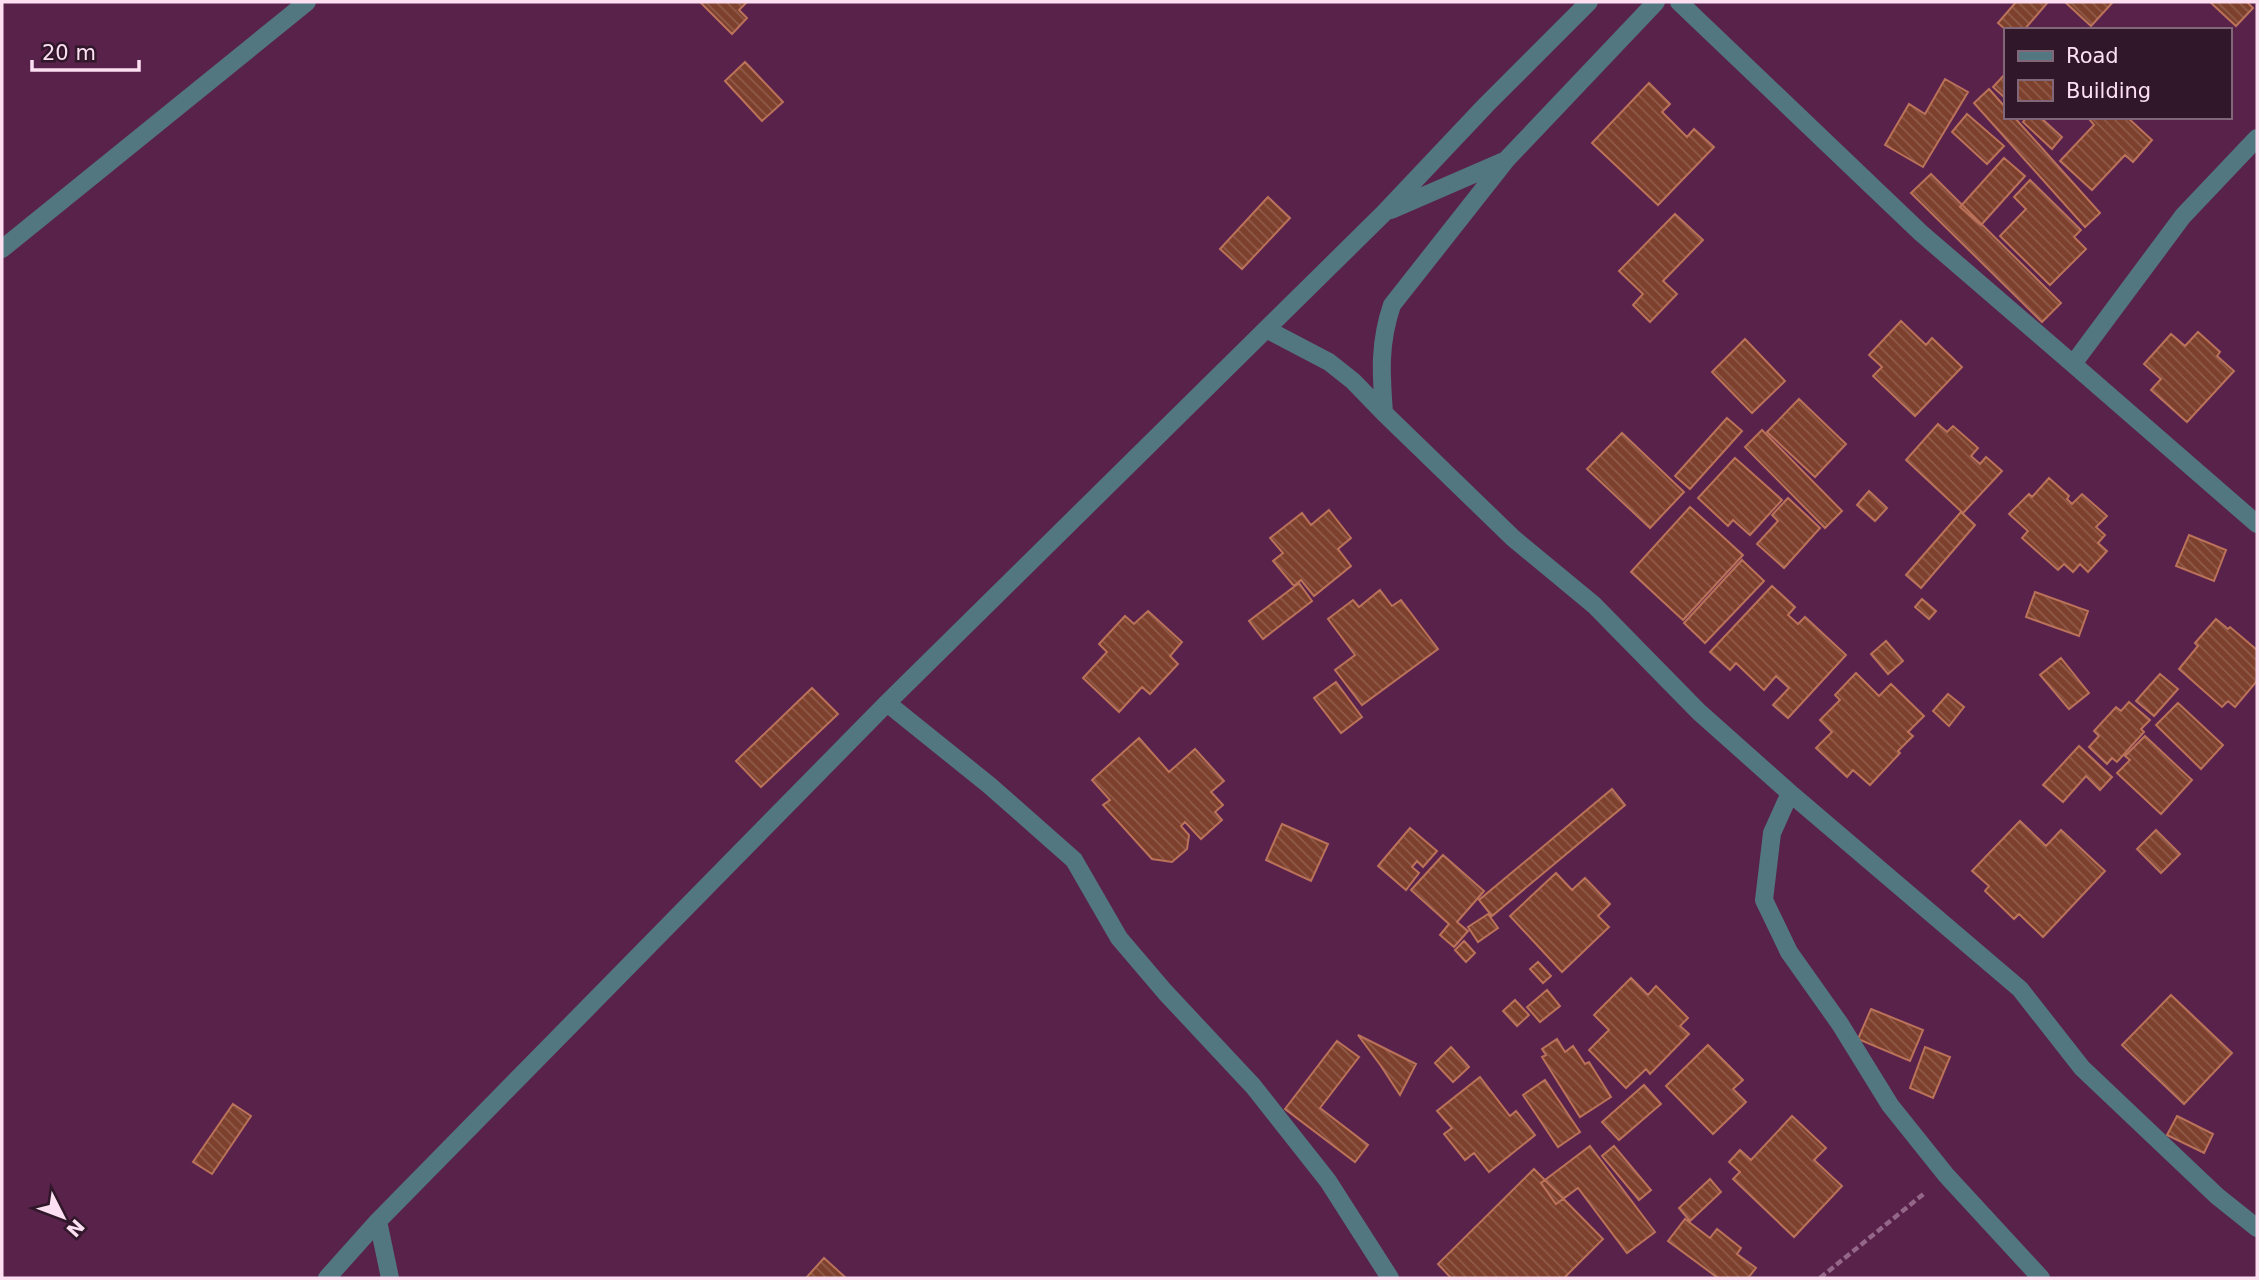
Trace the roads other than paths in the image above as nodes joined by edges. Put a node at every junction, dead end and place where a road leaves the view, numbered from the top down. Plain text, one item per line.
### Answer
1 (307, 2) edge
2 (1590, 2) edge
3 (1656, 2) edge
4 (1679, 2) edge
5 (2257, 138) edge
6 (1507, 159) junction
7 (1384, 213) junction
8 (2, 249) edge
9 (1266, 329) junction
10 (2073, 364) junction
11 (1384, 413) junction
12 (2257, 524) edge
13 (887, 703) junction
14 (1790, 793) junction
15 (378, 1222) junction
16 (2257, 1227) edge
17 (327, 1278) edge
18 (390, 1278) edge
19 (1391, 1278) edge
20 (2041, 1278) edge

1 - 8 street
2 - 7 street
3 - 6 street
4 - 10 street
5 - 10 street
6 - 7 street
6 - 11 street
7 - 9 street
9 - 11 street
9 - 13 street
10 - 12 street
11 - 14 street
13 - 15 street
13 - 19 street
14 - 16 street
14 - 20 street
15 - 17 street
15 - 18 street

